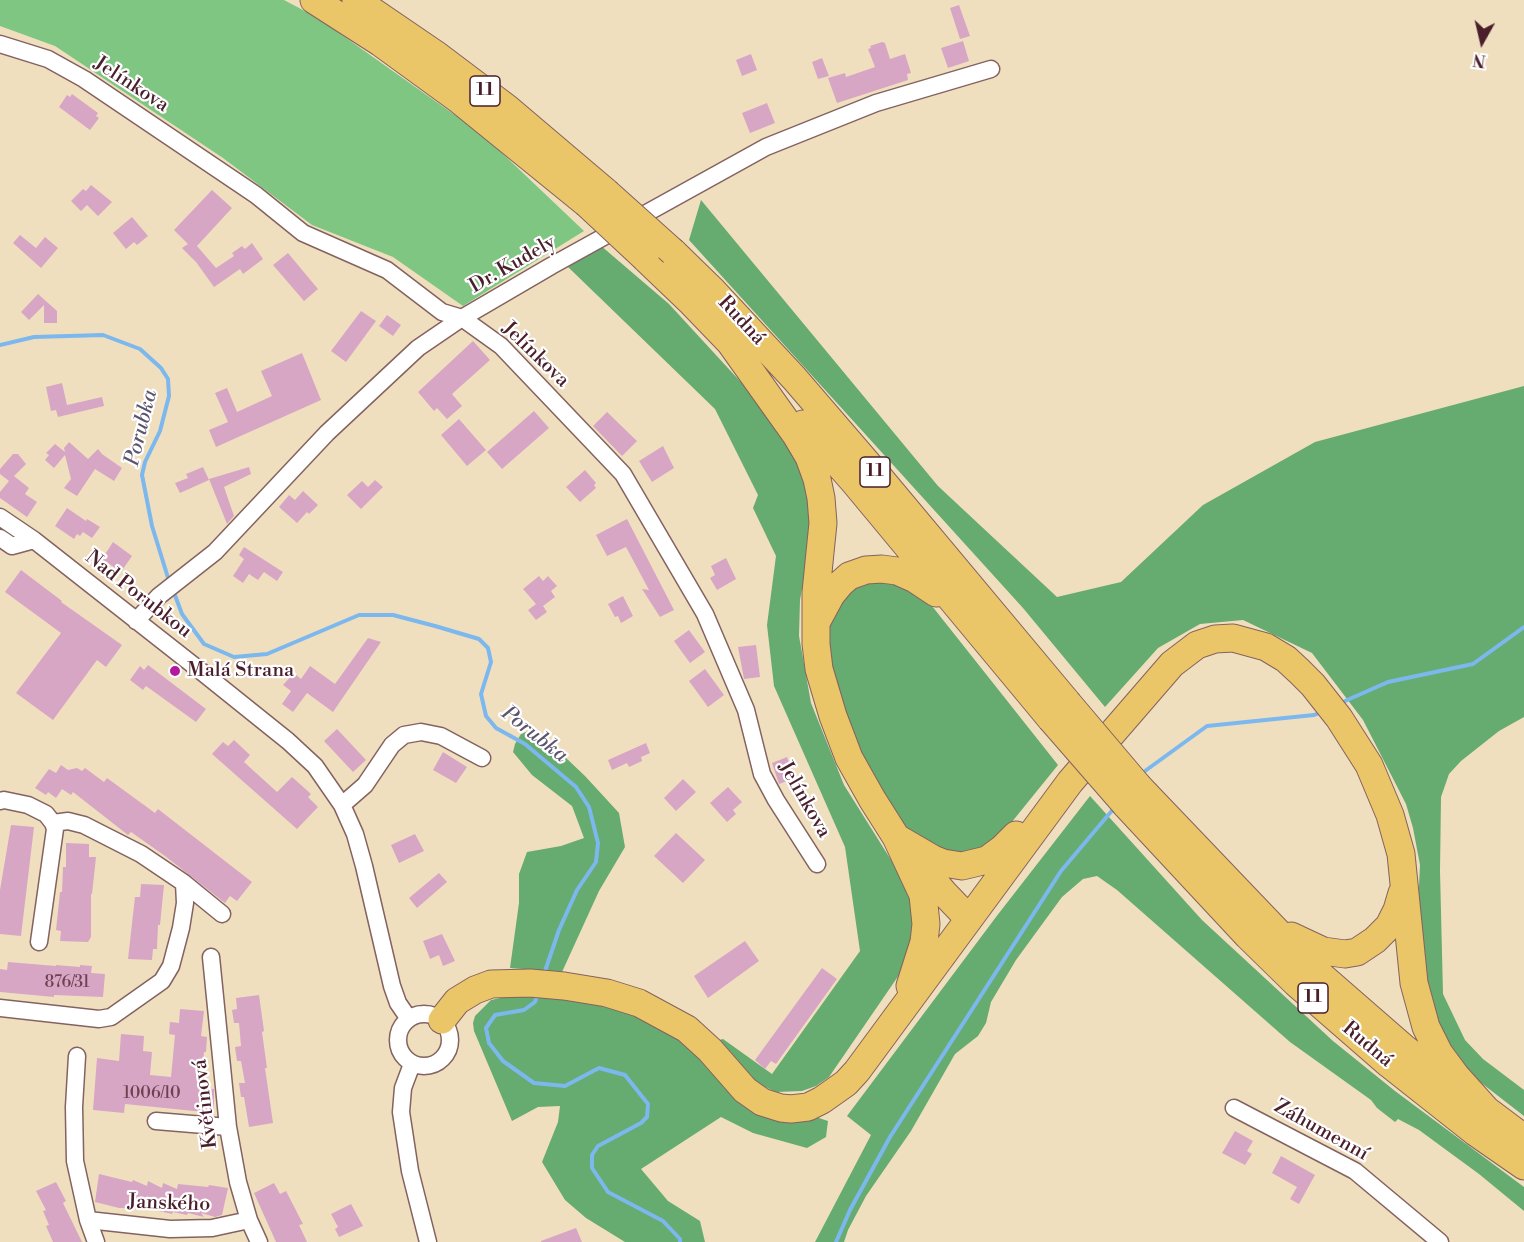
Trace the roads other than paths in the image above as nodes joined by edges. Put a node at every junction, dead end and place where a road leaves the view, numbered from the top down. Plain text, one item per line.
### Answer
1 (314, 0) edge
2 (356, 0) edge
3 (0, 44) edge
4 (991, 69) dead end
5 (596, 197) junction
6 (462, 318) junction
7 (729, 341) junction
8 (0, 517) edge
9 (0, 538) edge
10 (34, 540) junction
11 (962, 612) junction
12 (817, 620) junction
13 (136, 621) junction
14 (1059, 710) junction
15 (482, 758) dead end
16 (1070, 782) junction
17 (1132, 795) junction
18 (0, 801) edge
19 (342, 805) junction
20 (53, 823) junction
21 (896, 837) junction
22 (817, 864) dead end
23 (184, 883) junction
24 (1404, 887) junction
25 (222, 914) dead end
26 (968, 918) junction
27 (1265, 919) junction
28 (39, 942) dead end
29 (211, 957) dead end
30 (905, 1004) junction
31 (0, 1008) edge
32 (409, 1019) junction
33 (442, 1020) junction
34 (76, 1056) dead end
35 (412, 1064) junction
36 (1234, 1108) dead end
37 (1491, 1115) junction
38 (156, 1122) dead end
39 (228, 1126) junction
40 (1524, 1138) edge
41 (1524, 1166) edge
42 (88, 1220) junction
43 (249, 1220) junction
44 (173, 1235) edge
45 (96, 1242) edge
46 (259, 1242) edge
47 (428, 1242) edge
48 (1440, 1242) edge

1 - 5 highway, Rudná / 11
2 - 5 highway, Rudná / 11
3 - 6 street, Jelínkova
4 - 6 street, Dr. Kudely
5 - 7 highway, Rudná / 11, bridge
5 - 14 highway, Rudná / 11, bridge
6 - 13 street, Dr. Kudely
6 - 22 street, Jelínkova
7 - 11 highway, Rudná / 11
7 - 12 highway
8 - 10 street, Nad Porubkou
9 - 10 street
10 - 13 street, Nad Porubkou
11 - 12 highway
11 - 14 highway, Rudná / 11
12 - 21 highway
13 - 19 street, Nad Porubkou
14 - 17 highway, 11, bridge
15 - 19 street
16 - 21 highway
16 - 24 highway
16 - 26 highway
17 - 27 highway, Rudná / 11
17 - 41 highway, Rudná / 11
18 - 20 street
19 - 32 street, Nad Porubkou
20 - 23 street
20 - 28 street
21 - 26 highway
21 - 30 highway
23 - 25 street
23 - 31 street
24 - 27 highway
24 - 37 highway
26 - 30 highway
27 - 37 highway, Rudná / 11
29 - 39 street, Květinová
30 - 33 highway
32 - 33 street
32 - 35 street
33 - 35 street
34 - 42 street
35 - 47 street
36 - 48 street, Záhumenní
37 - 40 highway, Rudná / 11
38 - 39 street
39 - 43 street, Květinová
42 - 44 street, Janského
42 - 45 street
43 - 44 street, Janského
43 - 46 street, Květinová

